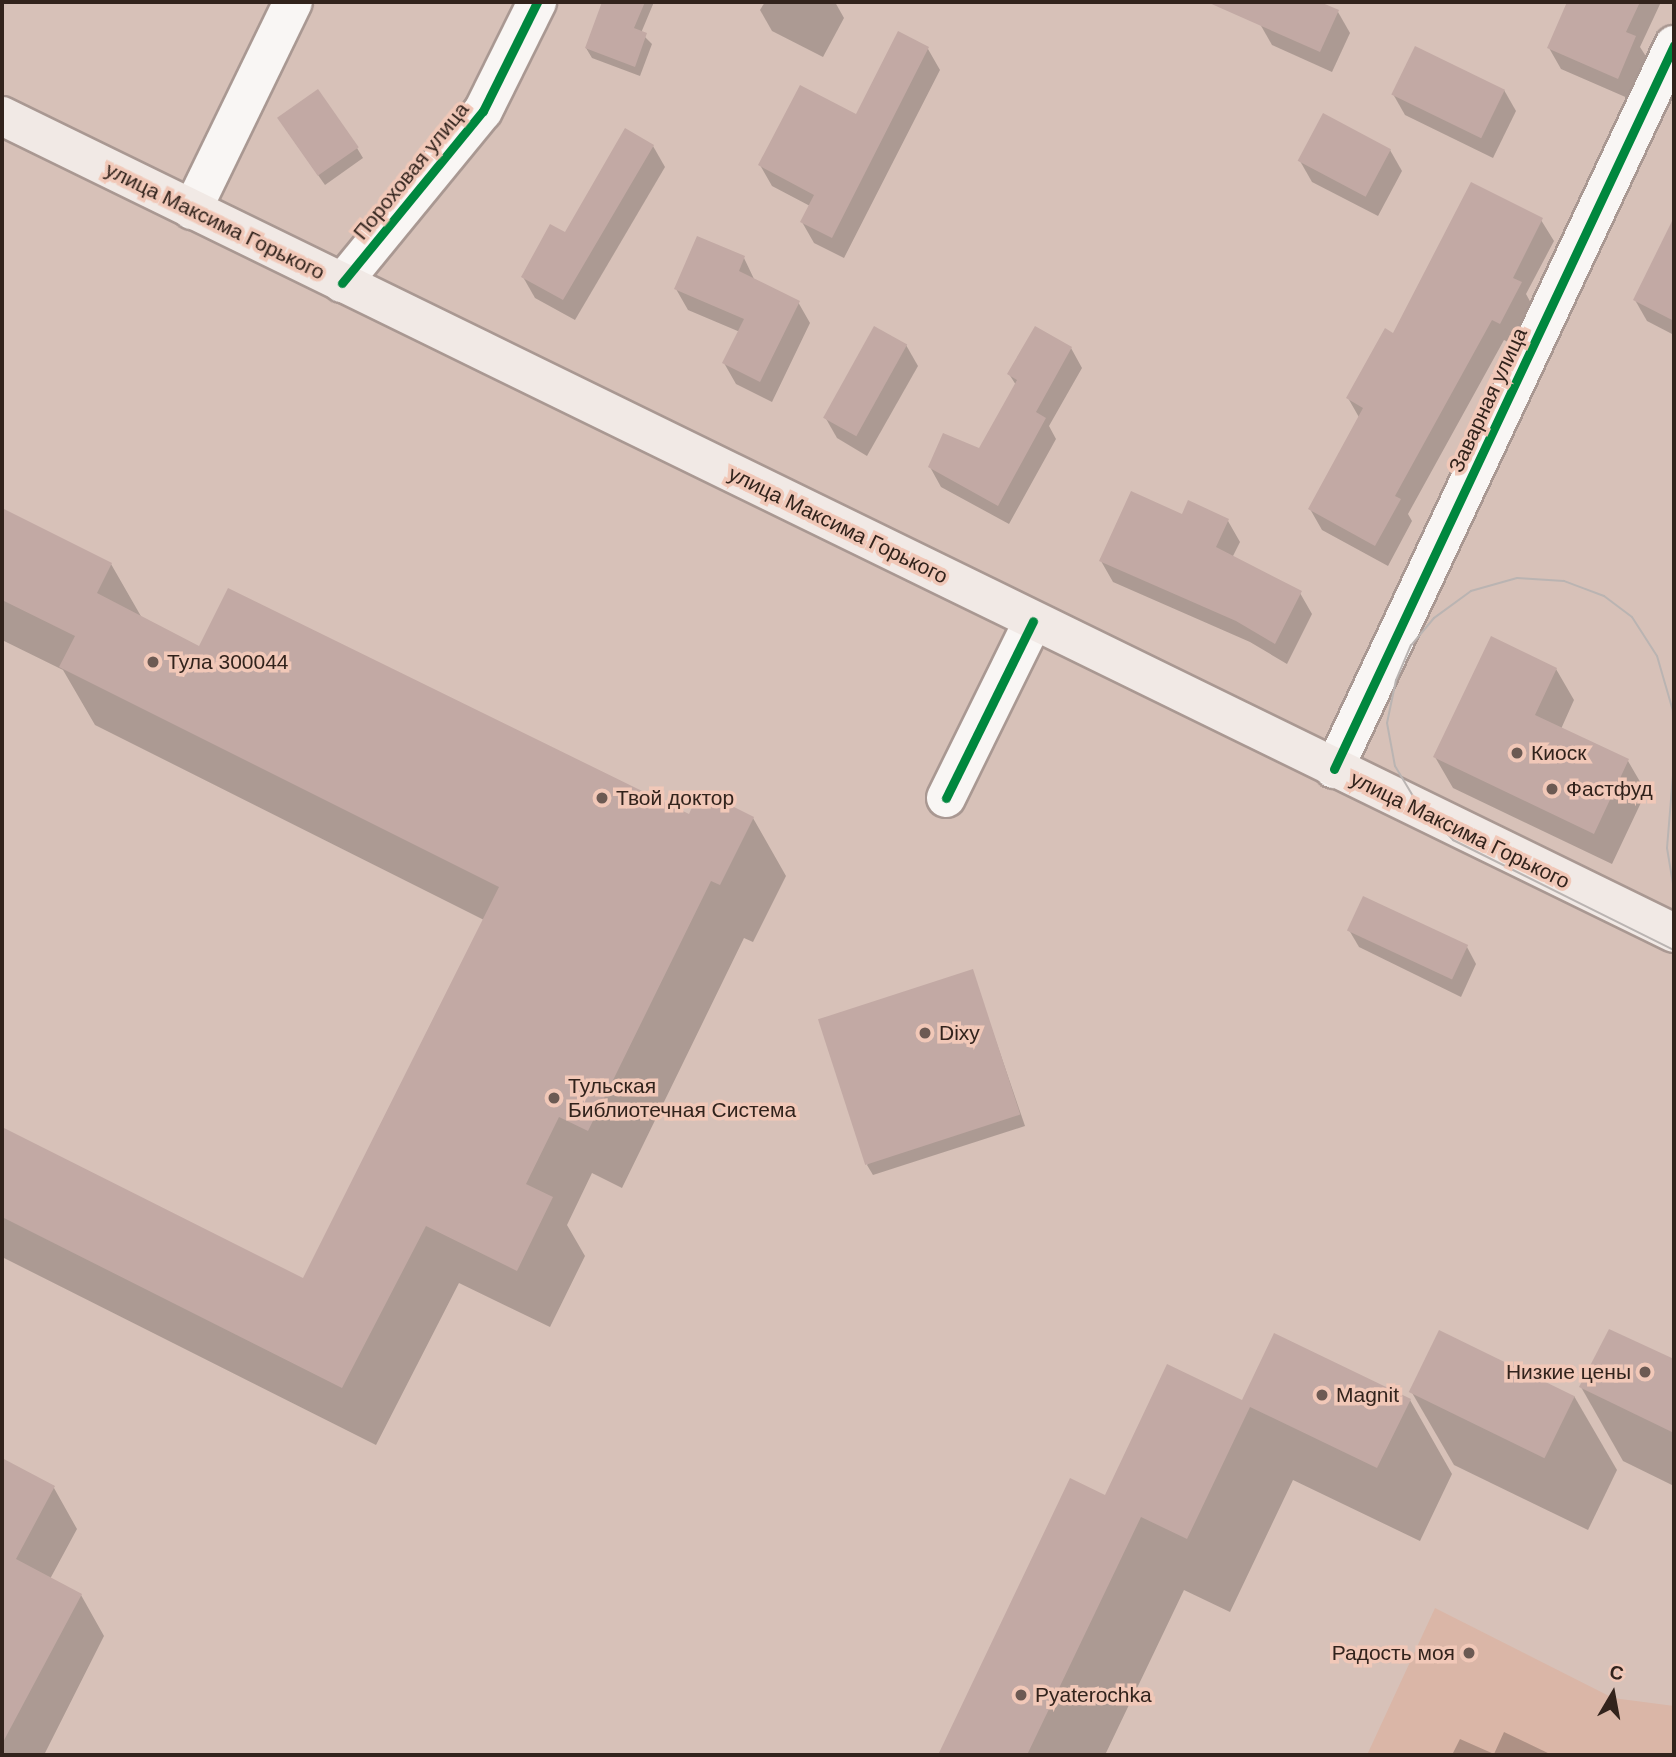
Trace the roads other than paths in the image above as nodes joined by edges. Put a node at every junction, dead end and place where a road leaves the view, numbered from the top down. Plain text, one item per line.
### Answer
1 (293, 2) edge
2 (537, 2) edge
3 (1674, 45) edge
4 (2, 116) edge
5 (192, 209) junction
6 (342, 283) junction
7 (1033, 621) junction
8 (1334, 769) junction
9 (946, 798) dead end
10 (1674, 933) edge

1 - 5 street
2 - 6 street, Пороховая улица
3 - 8 street, Заварная улица
4 - 5 main road, улица Максима Горького
5 - 6 main road, улица Максима Горького
6 - 7 main road, улица Максима Горького
7 - 8 main road, улица Максима Горького
7 - 9 street
8 - 10 main road, улица Максима Горького

